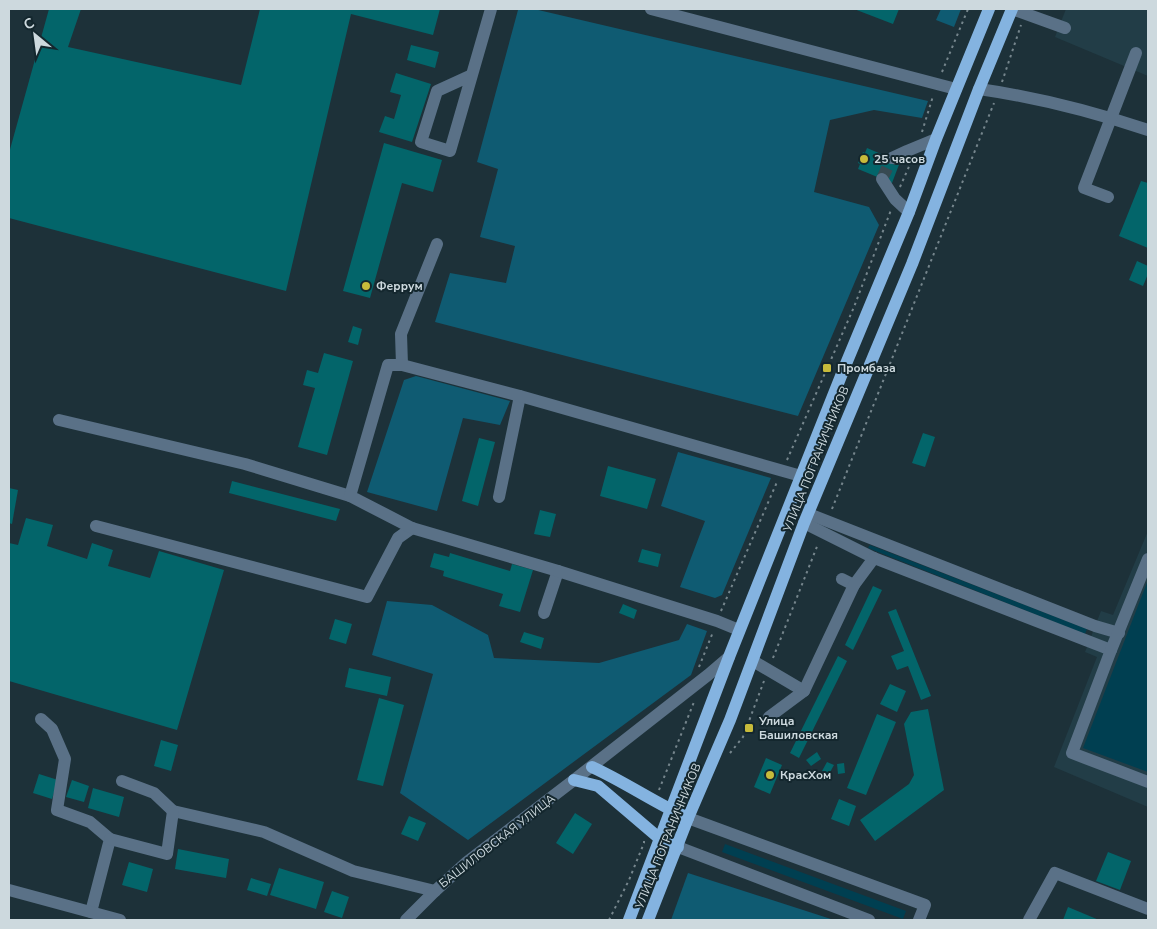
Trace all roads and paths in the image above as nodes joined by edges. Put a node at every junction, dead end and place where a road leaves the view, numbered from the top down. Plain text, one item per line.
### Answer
1 (491, 9) edge
2 (651, 9) edge
3 (968, 9) edge
4 (988, 9) edge
5 (1012, 9) edge
6 (1025, 14) junction
7 (1065, 28) dead end
8 (1136, 53) dead end
9 (472, 75) junction
10 (937, 85) junction
11 (956, 89) junction
12 (979, 89) junction
13 (999, 92) junction
14 (1111, 118) junction
15 (1148, 130) edge
16 (936, 139) junction
17 (917, 147) junction
18 (892, 158) tunnel mouth
19 (882, 179) dead end
20 (1108, 197) dead end
21 (896, 199) junction
22 (909, 212) junction
23 (437, 244) dead end
24 (882, 278) junction
25 (902, 286) junction
26 (853, 347) junction
27 (876, 348) junction
28 (402, 365) junction
29 (520, 396) junction
30 (59, 420) dead end
31 (782, 471) junction
32 (801, 476) junction
33 (350, 496) junction
34 (499, 497) dead end
35 (806, 518) junction
36 (96, 526) dead end
37 (825, 526) junction
38 (412, 528) junction
39 (874, 558) junction
40 (1148, 559) edge
41 (558, 571) junction
42 (842, 579) dead end
43 (854, 586) junction
44 (544, 613) dead end
45 (717, 621) junction
46 (739, 630) junction
47 (1118, 633) junction
48 (1111, 650) junction
49 (729, 656) junction
50 (752, 661) junction
51 (769, 670) junction
52 (697, 671) dead end
53 (804, 690) junction
54 (769, 717) dead end
55 (41, 719) dead end
56 (730, 752) dead end
57 (592, 767) junction
58 (574, 780) junction
59 (122, 781) dead end
60 (1148, 782) edge
61 (670, 810) junction
62 (173, 811) junction
63 (688, 818) junction
64 (659, 838) junction
65 (110, 839) junction
66 (678, 847) junction
67 (9, 890) edge
68 (435, 891) junction
69 (1148, 909) edge
70 (91, 912) junction
71 (120, 920) edge
72 (406, 920) edge
73 (629, 920) edge
74 (648, 920) edge
75 (869, 920) edge
76 (919, 920) edge
77 (1029, 920) edge

1 - 9 street
2 - 10 street
3 - 10 path
4 - 11 main road, УЛИЦА ПОГРАНИЧНИКОВ
5 - 6 street
5 - 12 main road, УЛИЦА ПОГРАНИЧНИКОВ
6 - 7 street
6 - 13 path
8 - 14 street
9 - 9 street
10 - 11 street
10 - 17 path
11 - 16 main road, УЛИЦА ПОГРАНИЧНИКОВ
12 - 13 street
12 - 25 main road, УЛИЦА ПОГРАНИЧНИКОВ
13 - 14 street
13 - 37 path
14 - 15 street
14 - 20 street
16 - 17 street
16 - 22 main road, УЛИЦА ПОГРАНИЧНИКОВ
17 - 18 street
17 - 21 path
19 - 21 street
21 - 22 street
21 - 31 path
22 - 24 main road, УЛИЦА ПОГРАНИЧНИКОВ
23 - 28 street
24 - 25 main road
24 - 26 main road, УЛИЦА ПОГРАНИЧНИКОВ
25 - 27 main road, УЛИЦА ПОГРАНИЧНИКОВ
26 - 27 main road
26 - 32 main road, УЛИЦА ПОГРАНИЧНИКОВ
27 - 35 main road, УЛИЦА ПОГРАНИЧНИКОВ
28 - 29 street
28 - 33 street
29 - 31 street
29 - 34 street
30 - 33 street
31 - 32 street
31 - 45 path
32 - 46 main road, УЛИЦА ПОГРАНИЧНИКОВ
33 - 38 street
35 - 37 street
35 - 50 main road, УЛИЦА ПОГРАНИЧНИКОВ
36 - 38 street
37 - 39 street
37 - 47 street
37 - 51 path
38 - 41 street
39 - 43 street
39 - 48 street
40 - 47 street
41 - 44 street
41 - 45 street
42 - 43 street
43 - 53 street
45 - 46 street
45 - 52 path
46 - 49 main road, УЛИЦА ПОГРАНИЧНИКОВ
47 - 48 street
48 - 60 street
49 - 57 street, БАШИЛОВСКАЯ УЛИЦА
49 - 61 main road, УЛИЦА ПОГРАНИЧНИКОВ
50 - 51 street
50 - 63 main road, УЛИЦА ПОГРАНИЧНИКОВ
51 - 53 street
51 - 56 path
53 - 54 street
55 - 65 street
57 - 58 street, БАШИЛОВСКАЯ УЛИЦА
57 - 61 main road
58 - 64 main road
58 - 68 street, БАШИЛОВСКАЯ УЛИЦА
59 - 62 street
61 - 63 main road
61 - 64 main road, УЛИЦА ПОГРАНИЧНИКОВ
62 - 65 street
62 - 68 street
63 - 66 main road, УЛИЦА ПОГРАНИЧНИКОВ
63 - 76 street
64 - 66 main road
64 - 73 main road, УЛИЦА ПОГРАНИЧНИКОВ
65 - 70 street
66 - 74 main road, УЛИЦА ПОГРАНИЧНИКОВ
66 - 75 street
67 - 70 street
68 - 72 street, БАШИЛОВСКАЯ УЛИЦА
69 - 77 street
70 - 71 street

